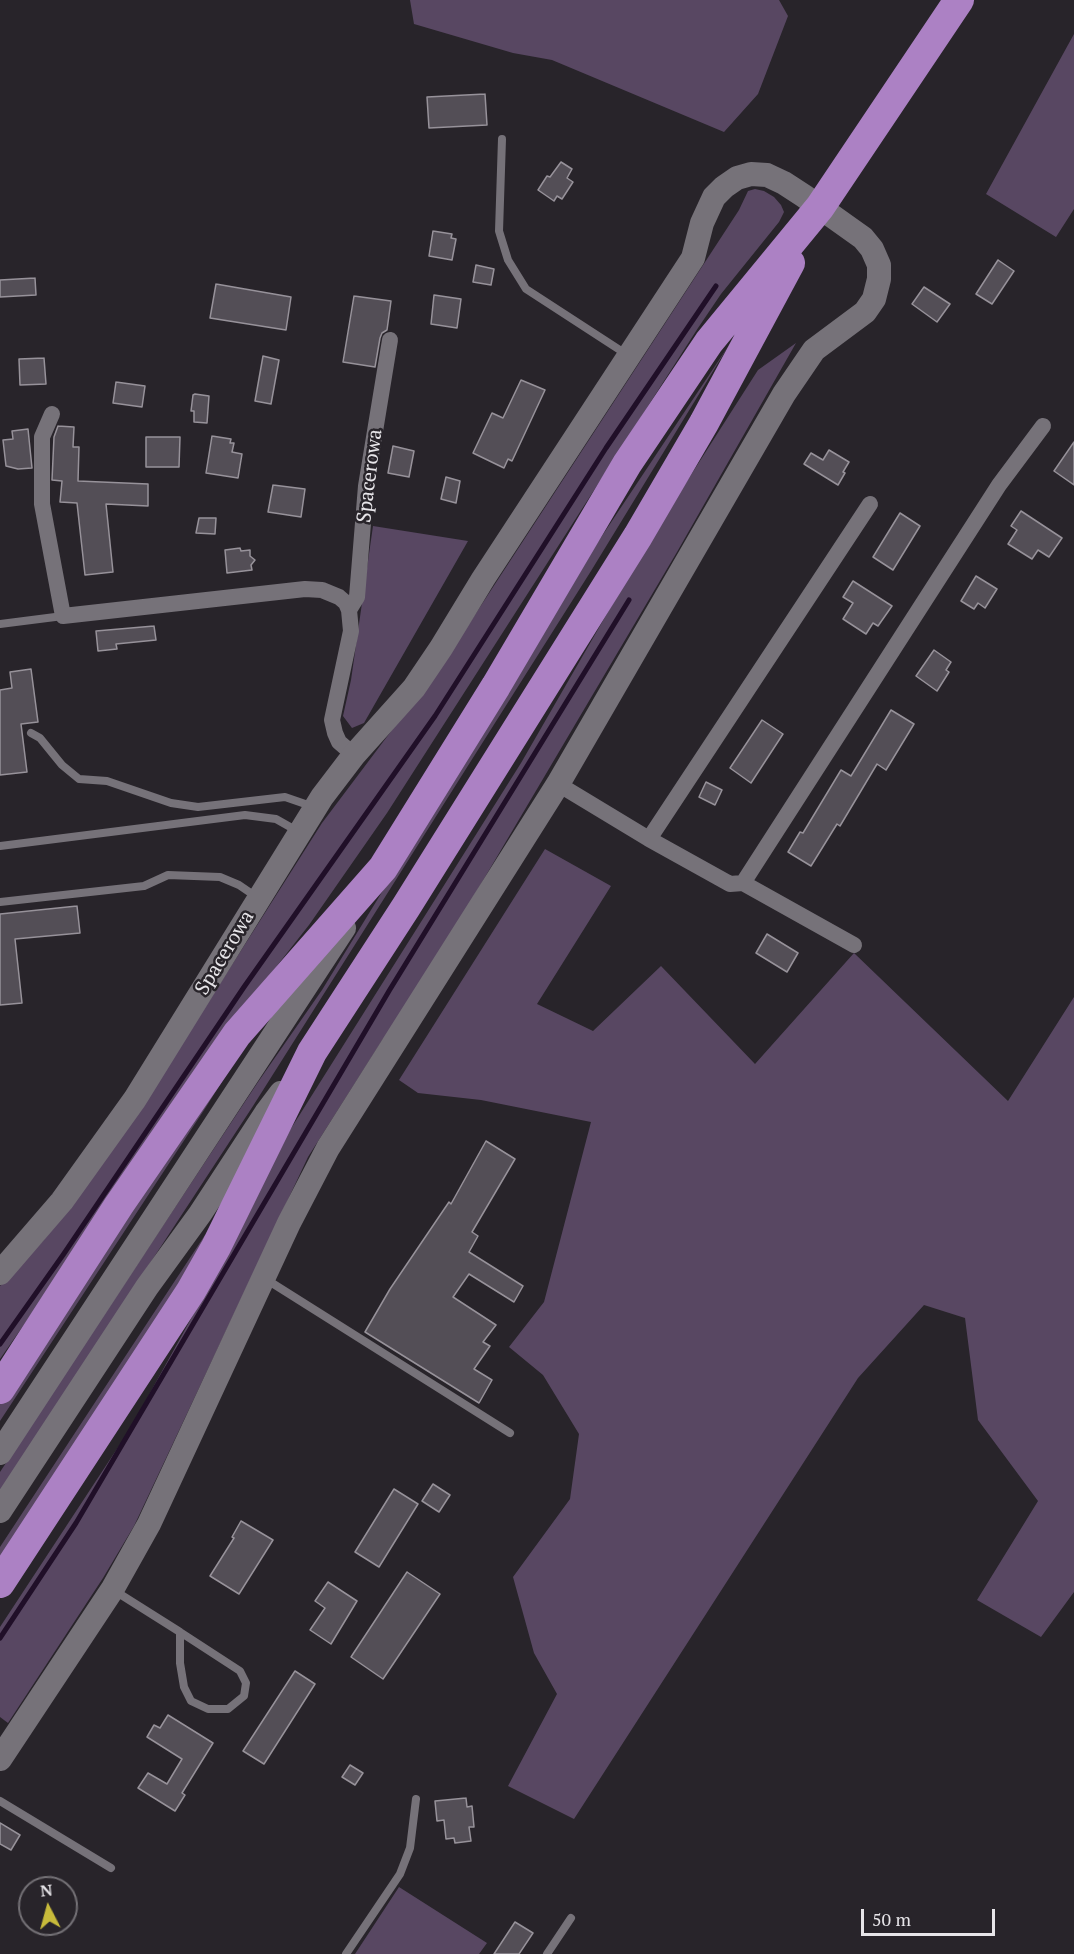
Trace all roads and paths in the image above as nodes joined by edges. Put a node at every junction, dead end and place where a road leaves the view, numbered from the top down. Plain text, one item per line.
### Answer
1 (959, 0) edge
2 (502, 139) dead end
3 (820, 207) junction
4 (390, 340) dead end
5 (629, 356) junction
6 (52, 414) dead end
7 (1043, 426) dead end
8 (870, 504) dead end
9 (349, 610) junction
10 (63, 616) junction
11 (0, 624) edge
12 (32, 733) dead end
13 (354, 755) junction
14 (558, 783) junction
15 (315, 807) junction
16 (300, 832) junction
17 (649, 839) junction
18 (0, 846) edge
19 (383, 868) junction
20 (742, 882) junction
21 (259, 898) junction
22 (0, 902) edge
23 (855, 945) dead end
24 (312, 1052) junction
25 (0, 1273) edge
26 (264, 1278) junction
27 (0, 1389) edge
28 (510, 1433) dead end
29 (0, 1453) edge
30 (0, 1511) edge
31 (0, 1583) edge
32 (112, 1590) junction
33 (180, 1632) junction
34 (0, 1759) edge
35 (416, 1799) dead end
36 (0, 1801) edge
37 (111, 1868) dead end
38 (571, 1918) dead end
39 (346, 1954) edge
40 (547, 1954) edge

1 - 3 highway
2 - 5 lane
3 - 5 street
3 - 14 street
3 - 19 highway
3 - 24 highway
4 - 9 street, Spacerowa
5 - 13 street
6 - 10 street
7 - 20 street
8 - 17 street
9 - 10 street
9 - 13 street, Spacerowa
10 - 11 lane
12 - 15 lane
13 - 15 street, Spacerowa
14 - 17 street
14 - 26 street
15 - 16 street, Spacerowa
16 - 18 lane
16 - 21 street, Spacerowa
17 - 20 street
19 - 27 highway
19 - 29 street
20 - 23 street
21 - 22 lane
21 - 25 street, Spacerowa
24 - 30 street
24 - 31 highway
26 - 28 lane
26 - 32 street
32 - 33 lane
32 - 34 street
33 - 33 lane
35 - 39 lane
36 - 37 lane
38 - 40 lane

